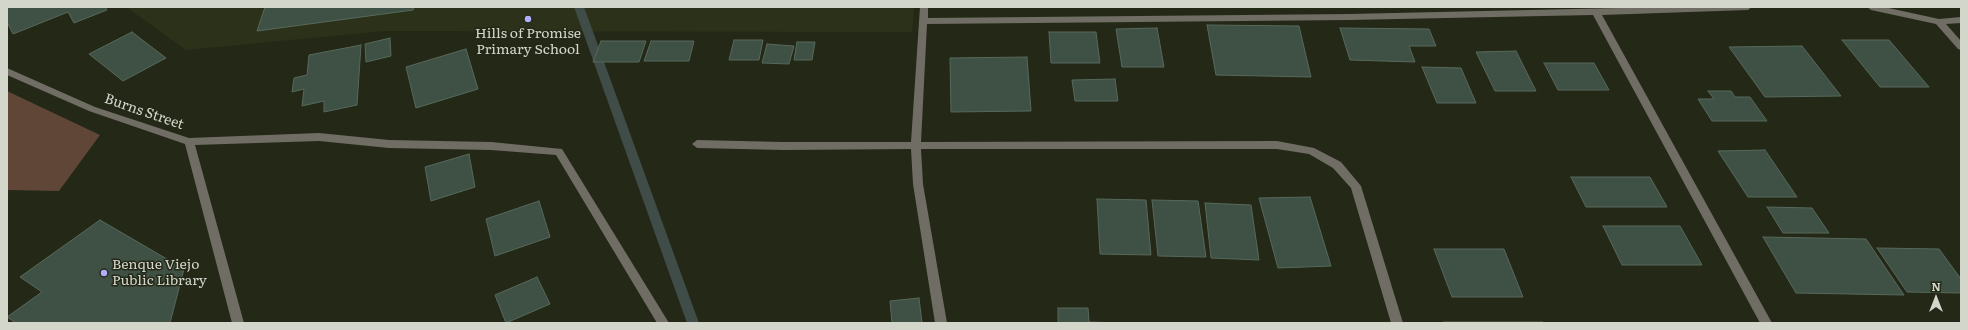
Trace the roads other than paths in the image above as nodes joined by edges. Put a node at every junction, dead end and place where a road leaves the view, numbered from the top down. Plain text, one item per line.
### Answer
1 (924, 7) edge
2 (1345, 7) edge
3 (1748, 7) edge
4 (1871, 7) edge
5 (1596, 12) junction
6 (1349, 17) junction
7 (1961, 20) edge
8 (922, 21) junction
9 (1939, 22) junction
10 (1961, 47) edge
11 (7, 71) edge
12 (189, 142) junction
13 (697, 144) dead end
14 (916, 146) junction
15 (238, 323) edge
16 (663, 323) edge
17 (941, 323) edge
18 (1397, 323) edge
19 (1766, 323) edge

1 - 8 street
2 - 6 street
3 - 5 street
4 - 9 street
5 - 6 street
5 - 19 street
6 - 8 street
7 - 9 street
8 - 14 street
9 - 10 street
11 - 12 street, Burns Street
12 - 15 street, Burns Street
12 - 16 street
13 - 14 street
14 - 17 street
14 - 18 street

